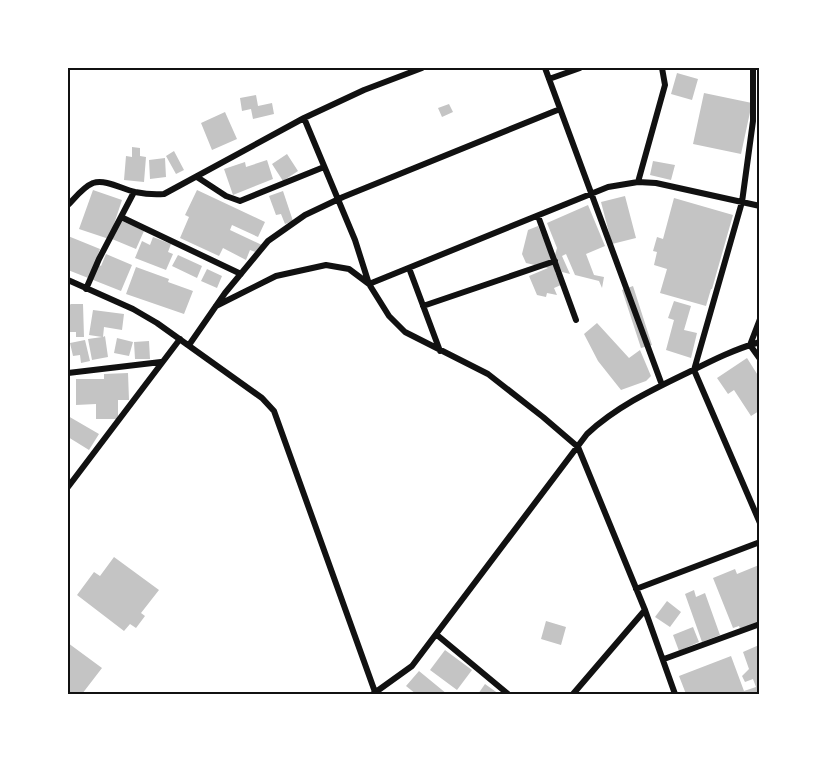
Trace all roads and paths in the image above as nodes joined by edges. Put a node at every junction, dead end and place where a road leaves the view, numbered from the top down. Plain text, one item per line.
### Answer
1 (422, 68) edge
2 (544, 68) edge
3 (580, 68) edge
4 (662, 68) edge
5 (753, 68) edge
6 (549, 79) junction
7 (560, 109) junction
8 (304, 118) junction
9 (324, 167) junction
10 (197, 177) junction
11 (638, 182) junction
12 (134, 192) junction
13 (592, 193) junction
14 (338, 199) junction
15 (742, 202) junction
16 (68, 205) edge
17 (759, 206) edge
18 (538, 216) junction
19 (121, 217) junction
20 (555, 261) junction
21 (409, 268) junction
22 (241, 274) junction
23 (68, 280) edge
24 (369, 284) junction
25 (86, 288) junction
26 (216, 306) junction
27 (423, 306) junction
28 (759, 319) edge
29 (576, 320) dead end
30 (180, 339) junction
31 (759, 342) edge
32 (189, 345) junction
33 (750, 345) junction
34 (441, 351) junction
35 (759, 359) edge
36 (161, 362) junction
37 (694, 370) junction
38 (68, 373) edge
39 (662, 385) junction
40 (578, 447) junction
41 (69, 483) edge
42 (759, 523) edge
43 (759, 542) edge
44 (636, 589) junction
45 (645, 610) junction
46 (759, 624) edge
47 (437, 635) junction
48 (664, 659) junction
49 (373, 693) edge
50 (508, 694) edge
51 (573, 694) edge
52 (675, 694) edge

1 - 8 street
2 - 6 street
3 - 6 street
4 - 11 street
5 - 15 street
6 - 7 street
7 - 13 street
7 - 14 street
8 - 9 street
8 - 10 street
9 - 10 street
9 - 14 street
10 - 12 street
11 - 13 street
11 - 15 street
12 - 16 street
12 - 19 street
13 - 18 street
13 - 39 street
14 - 22 street
14 - 24 street
15 - 17 street
15 - 37 street
18 - 20 street
18 - 21 street
19 - 22 street
19 - 25 street
20 - 27 street
20 - 29 street
21 - 24 street
21 - 27 street
22 - 26 street
23 - 25 street
24 - 26 street
24 - 34 street
25 - 30 street
26 - 32 street
27 - 34 street
28 - 33 street
30 - 32 street
30 - 36 street
31 - 33 street
32 - 49 street
33 - 35 street
33 - 37 street
34 - 40 street
36 - 38 street
36 - 41 street
37 - 39 street
37 - 42 street
39 - 40 street
40 - 44 street
40 - 47 street
43 - 44 street
44 - 45 street
45 - 48 street
45 - 51 street
46 - 48 street
47 - 49 street
47 - 50 street
48 - 52 street

